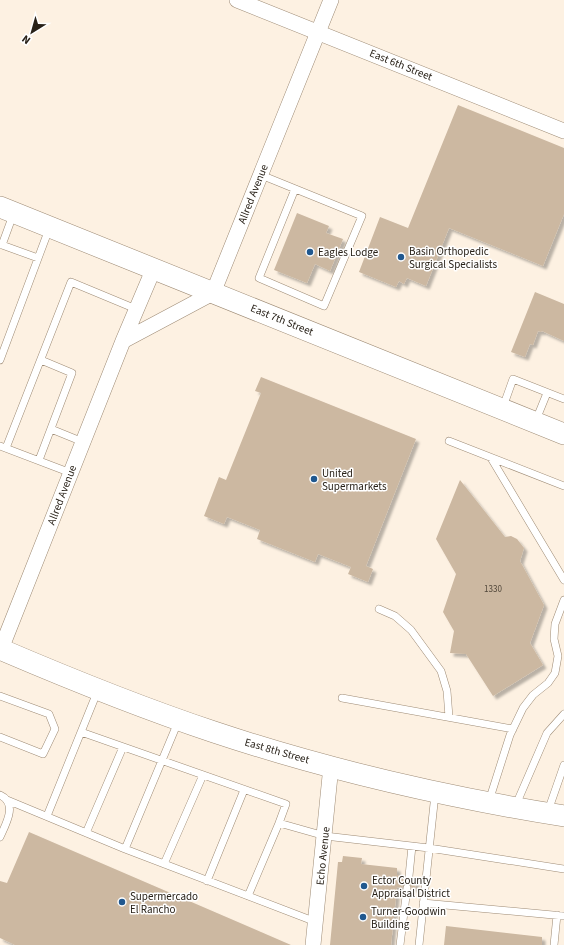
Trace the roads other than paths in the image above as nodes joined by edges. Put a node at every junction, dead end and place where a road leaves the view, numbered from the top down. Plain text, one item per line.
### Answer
1 (237, 0) edge
2 (331, 0) edge
3 (318, 32) junction
4 (564, 131) edge
5 (261, 175) junction
6 (295, 189) junction
7 (7, 210) edge
8 (50, 227) junction
9 (1, 245) edge
10 (38, 258) junction
11 (154, 268) junction
12 (213, 293) junction
13 (136, 309) junction
14 (123, 341) junction
15 (0, 360) edge
16 (41, 360) junction
17 (547, 393) junction
18 (564, 399) edge
19 (502, 409) junction
20 (535, 422) junction
21 (51, 429) junction
22 (562, 430) edge
23 (449, 441) dead end
24 (83, 442) junction
25 (3, 447) edge
26 (491, 458) junction
27 (39, 460) junction
28 (71, 473) junction
29 (564, 486) edge
30 (564, 580) edge
31 (564, 600) edge
32 (379, 609) dead end
33 (1, 649) edge
34 (99, 689) junction
35 (0, 696) edge
36 (342, 698) dead end
37 (564, 714) edge
38 (449, 717) junction
39 (179, 719) junction
40 (513, 728) junction
41 (81, 732) junction
42 (0, 737) edge
43 (123, 747) junction
44 (162, 760) junction
45 (564, 765) edge
46 (331, 766) junction
47 (203, 775) junction
48 (244, 790) junction
49 (435, 792) junction
50 (0, 795) edge
51 (7, 800) junction
52 (488, 803) junction
53 (515, 808) junction
54 (555, 814) edge
55 (47, 816) junction
56 (279, 824) junction
57 (86, 833) junction
58 (325, 836) junction
59 (0, 837) edge
60 (412, 846) junction
61 (429, 848) junction
62 (125, 849) junction
63 (164, 864) junction
64 (564, 869) edge
65 (409, 876) dead end
66 (207, 881) junction
67 (407, 888) dead end
68 (248, 896) junction
69 (423, 903) junction
70 (560, 916) edge
71 (316, 922) junction
72 (313, 945) edge
73 (400, 945) edge
74 (419, 945) edge
75 (554, 945) edge

1 - 3 street, East 6th Street
2 - 3 street, Allred Avenue
3 - 4 street, East 6th Street
3 - 5 street, Allred Avenue
5 - 6 lane
5 - 12 street, Allred Avenue
6 - 6 lane
7 - 8 street, East 7th Street
7 - 9 lane
8 - 10 lane
8 - 11 street, East 7th Street
9 - 10 lane
10 - 15 lane
11 - 12 street, East 7th Street
11 - 13 street, Allred Avenue
12 - 14 street
12 - 19 street, East 7th Street
13 - 14 street, Allred Avenue
13 - 16 lane
14 - 24 street, Allred Avenue
16 - 21 lane
16 - 25 lane
17 - 18 lane
17 - 19 lane
17 - 20 lane
19 - 20 street, East 7th Street
20 - 22 street, East 7th Street
21 - 24 lane
21 - 27 lane
23 - 26 lane
24 - 28 street, Allred Avenue
25 - 27 lane
26 - 29 lane
26 - 30 lane
27 - 28 lane
28 - 33 street, Allred Avenue
31 - 40 lane
32 - 38 lane
33 - 34 street, East 8th Street
34 - 39 street, East 8th Street
34 - 41 lane
35 - 42 lane
36 - 38 lane
37 - 53 lane
38 - 40 lane
39 - 44 lane
39 - 46 street, East 8th Street
40 - 52 lane
41 - 43 lane
41 - 55 lane
43 - 44 lane
43 - 57 lane
44 - 47 lane
44 - 62 lane
45 - 54 lane
46 - 49 street, East 8th Street
46 - 58 street, Echo Avenue
47 - 48 lane
47 - 63 lane
48 - 56 lane
48 - 66 lane
49 - 52 street, East 8th Street
49 - 61 lane
50 - 51 lane
51 - 55 lane
51 - 59 lane
52 - 53 street, East 8th Street
53 - 54 street, East 8th Street
55 - 57 lane
56 - 58 lane
56 - 68 lane
57 - 62 lane
58 - 60 lane
58 - 71 street, Echo Avenue
60 - 61 lane
60 - 65 lane
61 - 64 lane
61 - 69 lane
62 - 63 lane
63 - 66 lane
66 - 68 lane
67 - 73 lane
68 - 71 lane
69 - 70 lane
69 - 74 lane
70 - 75 lane
71 - 72 street, Echo Avenue

